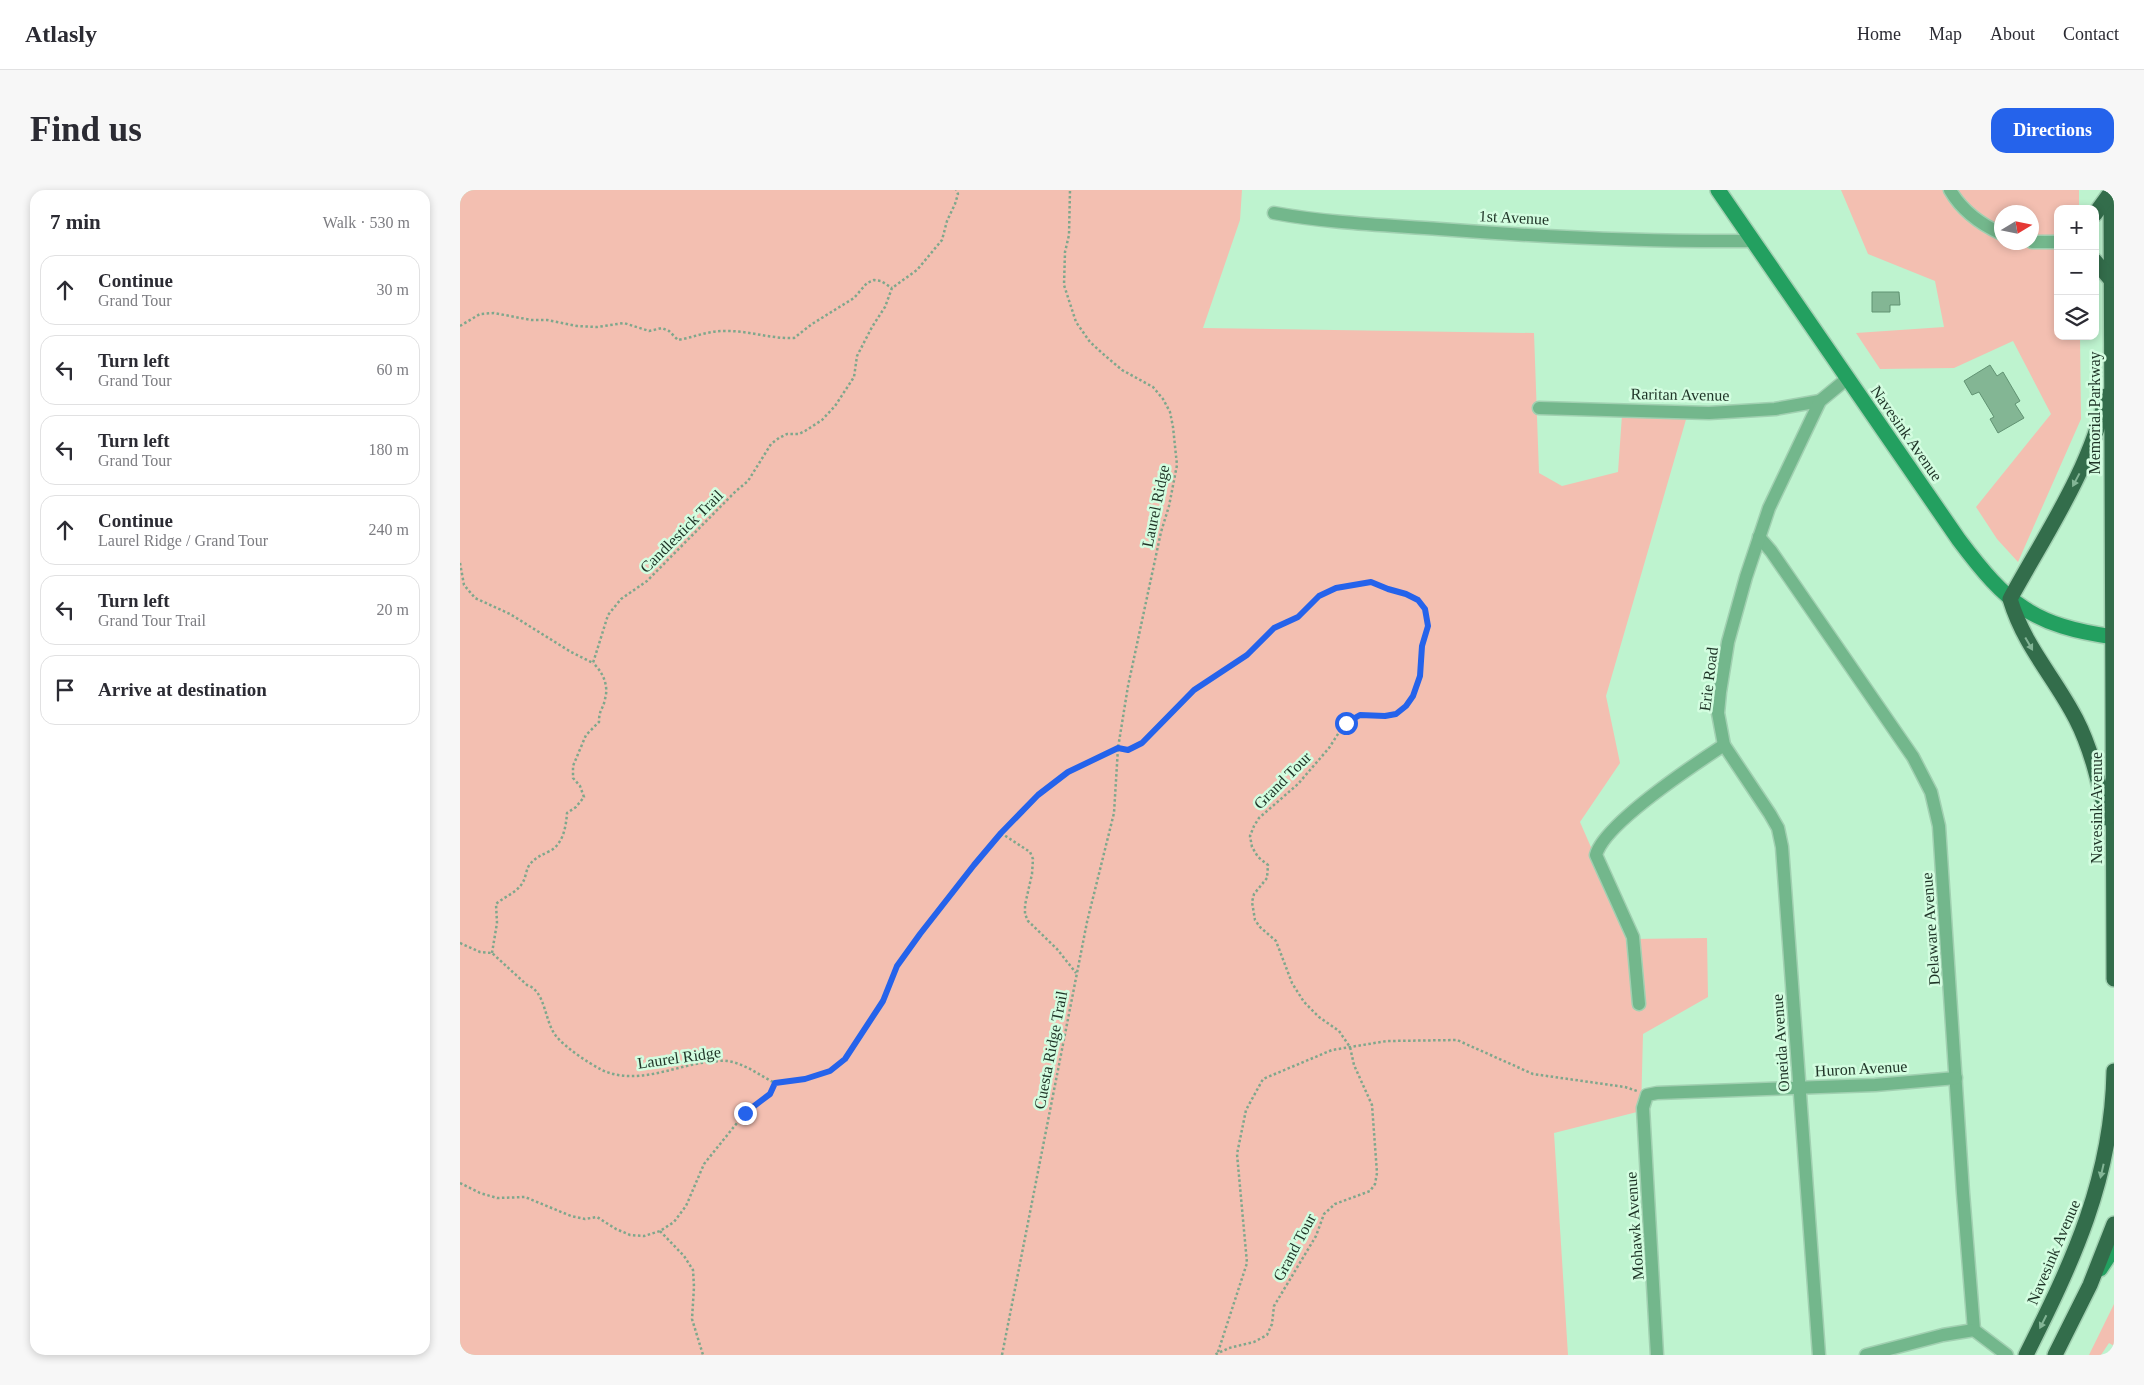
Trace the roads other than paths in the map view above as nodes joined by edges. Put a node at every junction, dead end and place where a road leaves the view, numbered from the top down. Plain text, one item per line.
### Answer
1 (1718, 190) edge
2 (1950, 190) edge
3 (2111, 191) edge
4 (2099, 208) edge
5 (1274, 214) dead end
6 (1994, 229) edge
7 (1753, 241) junction
8 (2039, 242) edge
9 (2054, 242) edge
10 (2099, 266) edge
11 (2110, 280) junction
12 (2111, 368) junction
13 (1848, 378) junction
14 (1820, 401) junction
15 (1539, 408) dead end
16 (1759, 537) junction
17 (2010, 599) junction
18 (2113, 637) edge
19 (1724, 745) junction
20 (2113, 846) edge
21 (2114, 979) edge
22 (1639, 1004) dead end
23 (2114, 1071) edge
24 (1956, 1078) junction
25 (1799, 1087) junction
26 (1647, 1095) joint
27 (2114, 1224) edge
28 (2114, 1248) edge
29 (2090, 1285) junction
30 (1974, 1330) junction
31 (1657, 1355) edge
32 (1819, 1355) edge
33 (1866, 1355) edge
34 (2007, 1355) edge
35 (2026, 1355) edge
36 (2055, 1355) edge

1 - 7 main road, Navesink Avenue
2 - 6 street
3 - 4 highway
3 - 11 highway, Memorial Parkway
5 - 7 street, 1st Avenue
7 - 13 main road, Navesink Avenue
8 - 9 street
10 - 11 highway
11 - 12 highway, Memorial Parkway
12 -> 17 highway
12 - 18 highway, Memorial Parkway
13 - 14 street, Erie Road
13 - 17 main road, Navesink Avenue
14 - 15 street, Raritan Avenue
14 - 16 street, Erie Road
16 - 19 street, Erie Road
16 - 24 street, Delaware Avenue
17 - 18 main road, Navesink Avenue
17 -> 20 highway
18 - 20 highway, Navesink Avenue
19 - 22 street
19 - 25 street, Oneida Avenue
20 - 21 highway, Navesink Avenue
23 -> 35 highway, Navesink Avenue
24 - 25 street, Huron Avenue
24 - 30 street, Delaware Avenue
25 - 26 street, Huron Avenue
25 - 32 street, Oneida Avenue
26 - 31 street, Mohawk Avenue
27 - 29 highway
28 - 29 main road
29 - 36 highway
30 - 33 street
30 - 34 street

